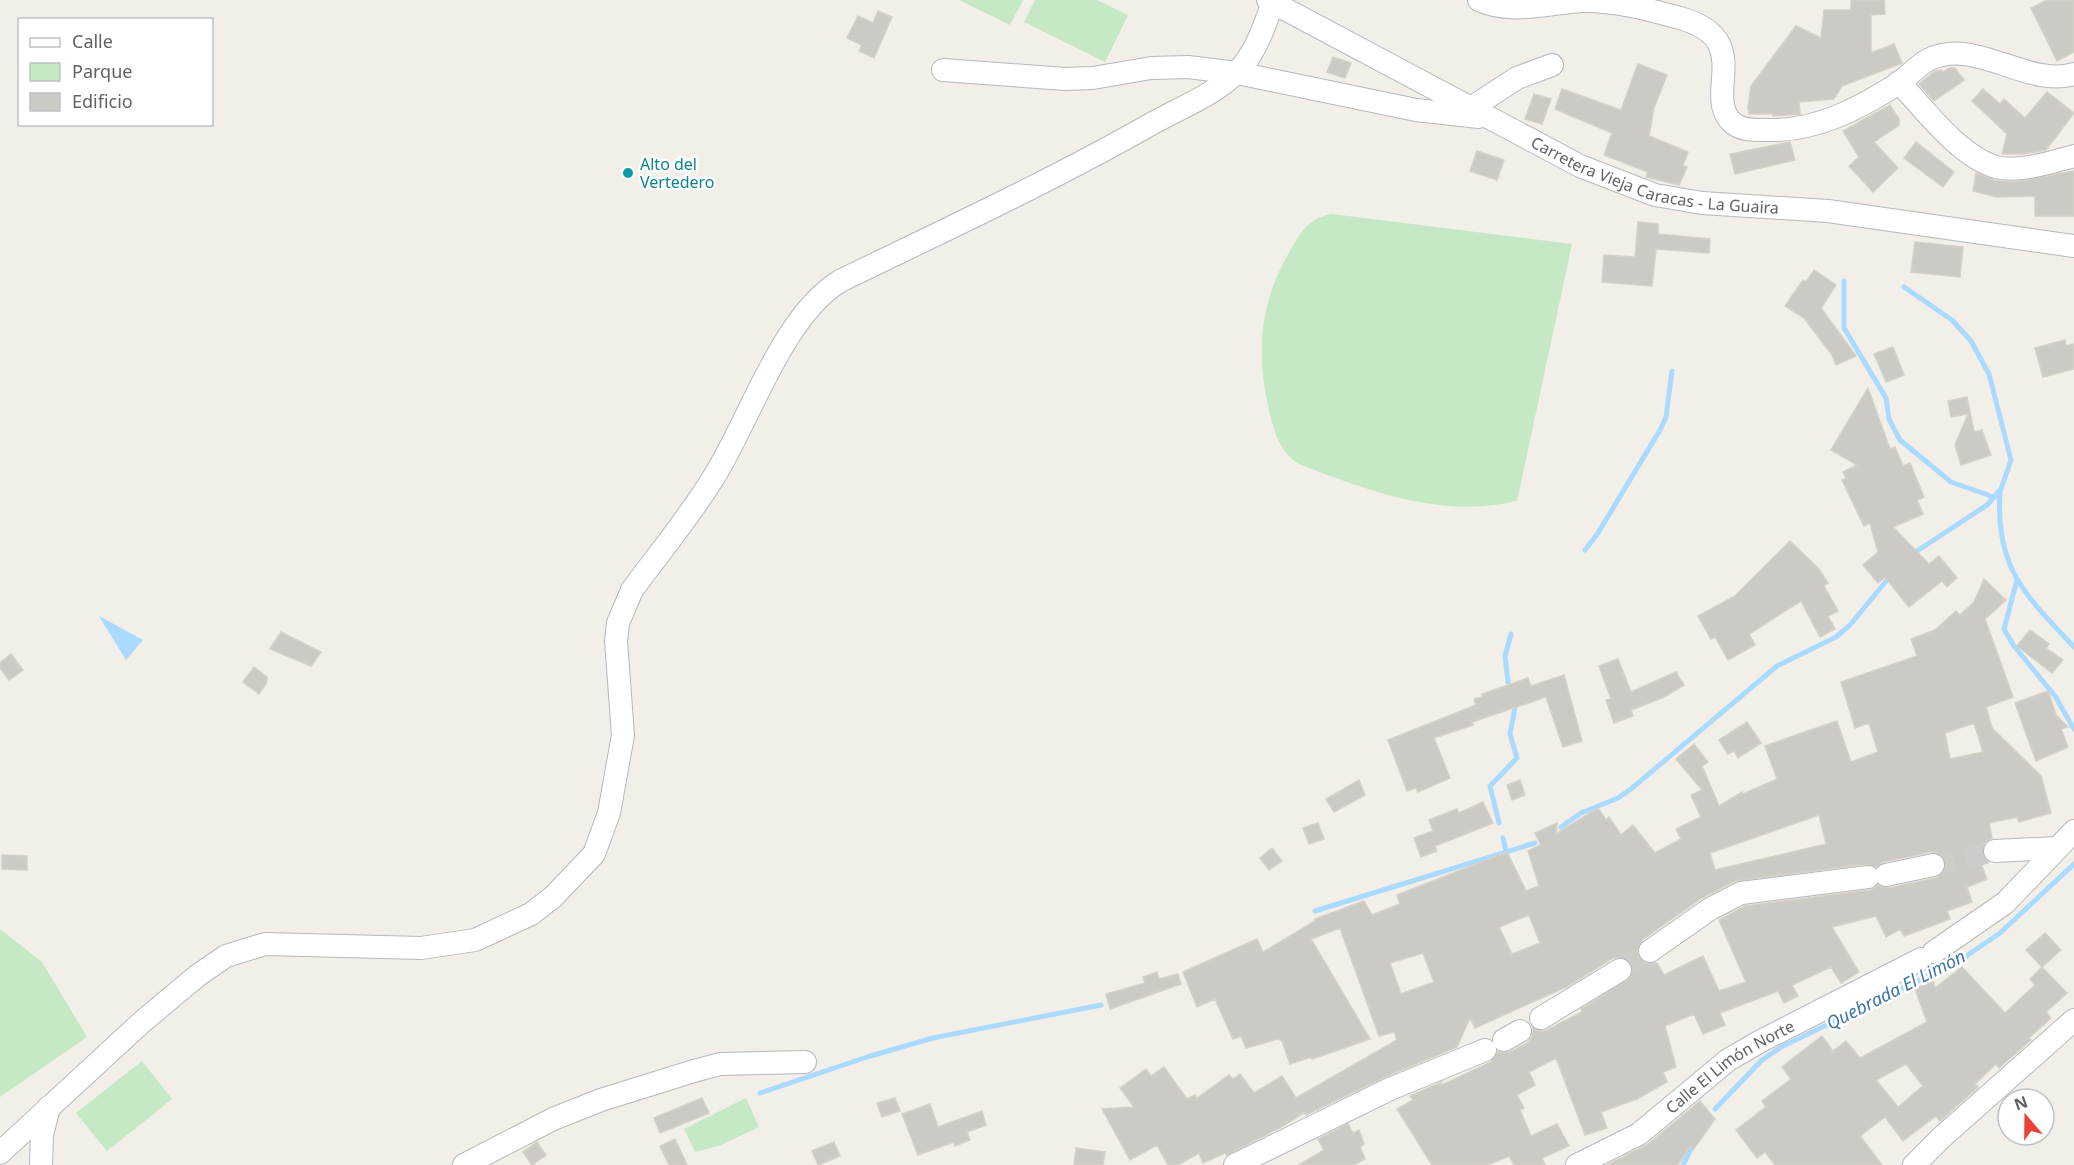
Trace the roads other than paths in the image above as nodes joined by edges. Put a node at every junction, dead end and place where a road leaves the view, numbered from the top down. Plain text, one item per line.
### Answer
1 (1479, 0) edge
2 (1270, 1) edge
3 (1515, 4) edge
4 (1552, 65) dead end
5 (943, 70) dead end
6 (1237, 73) junction
7 (2074, 74) edge
8 (1899, 82) junction
9 (1471, 108) junction
10 (1492, 119) junction
11 (2074, 156) edge
12 (2074, 246) edge
13 (2074, 831) edge
14 (2056, 848) junction
15 (1995, 851) tunnel mouth
16 (1933, 865) tunnel mouth
17 (1650, 951) tunnel mouth
18 (1620, 970) tunnel mouth
19 (1541, 1017) dead end
20 (2074, 1020) edge
21 (1503, 1040) dead end
22 (805, 1062) dead end
23 (49, 1107) junction
24 (0, 1153) edge
25 (41, 1165) edge
26 (464, 1165) edge
27 (1235, 1165) edge
28 (1577, 1165) edge
29 (1914, 1165) edge

1 - 3 street
2 - 6 street
2 - 9 street, Carretera Vieja Caracas - La Guaira
3 - 8 street
4 - 9 street
5 - 6 street
6 - 10 street
6 - 23 street
7 - 8 street
8 - 11 street
9 - 10 street, Carretera Vieja Caracas - La Guaira
10 - 12 street, Carretera Vieja Caracas - La Guaira
13 - 14 street, Calle El Limón Norte
14 - 15 street
14 - 28 street, Calle El Limón Norte
16 - 17 street
18 - 19 street
20 - 29 street
21 - 27 street
22 - 26 street
23 - 24 street
23 - 25 street

